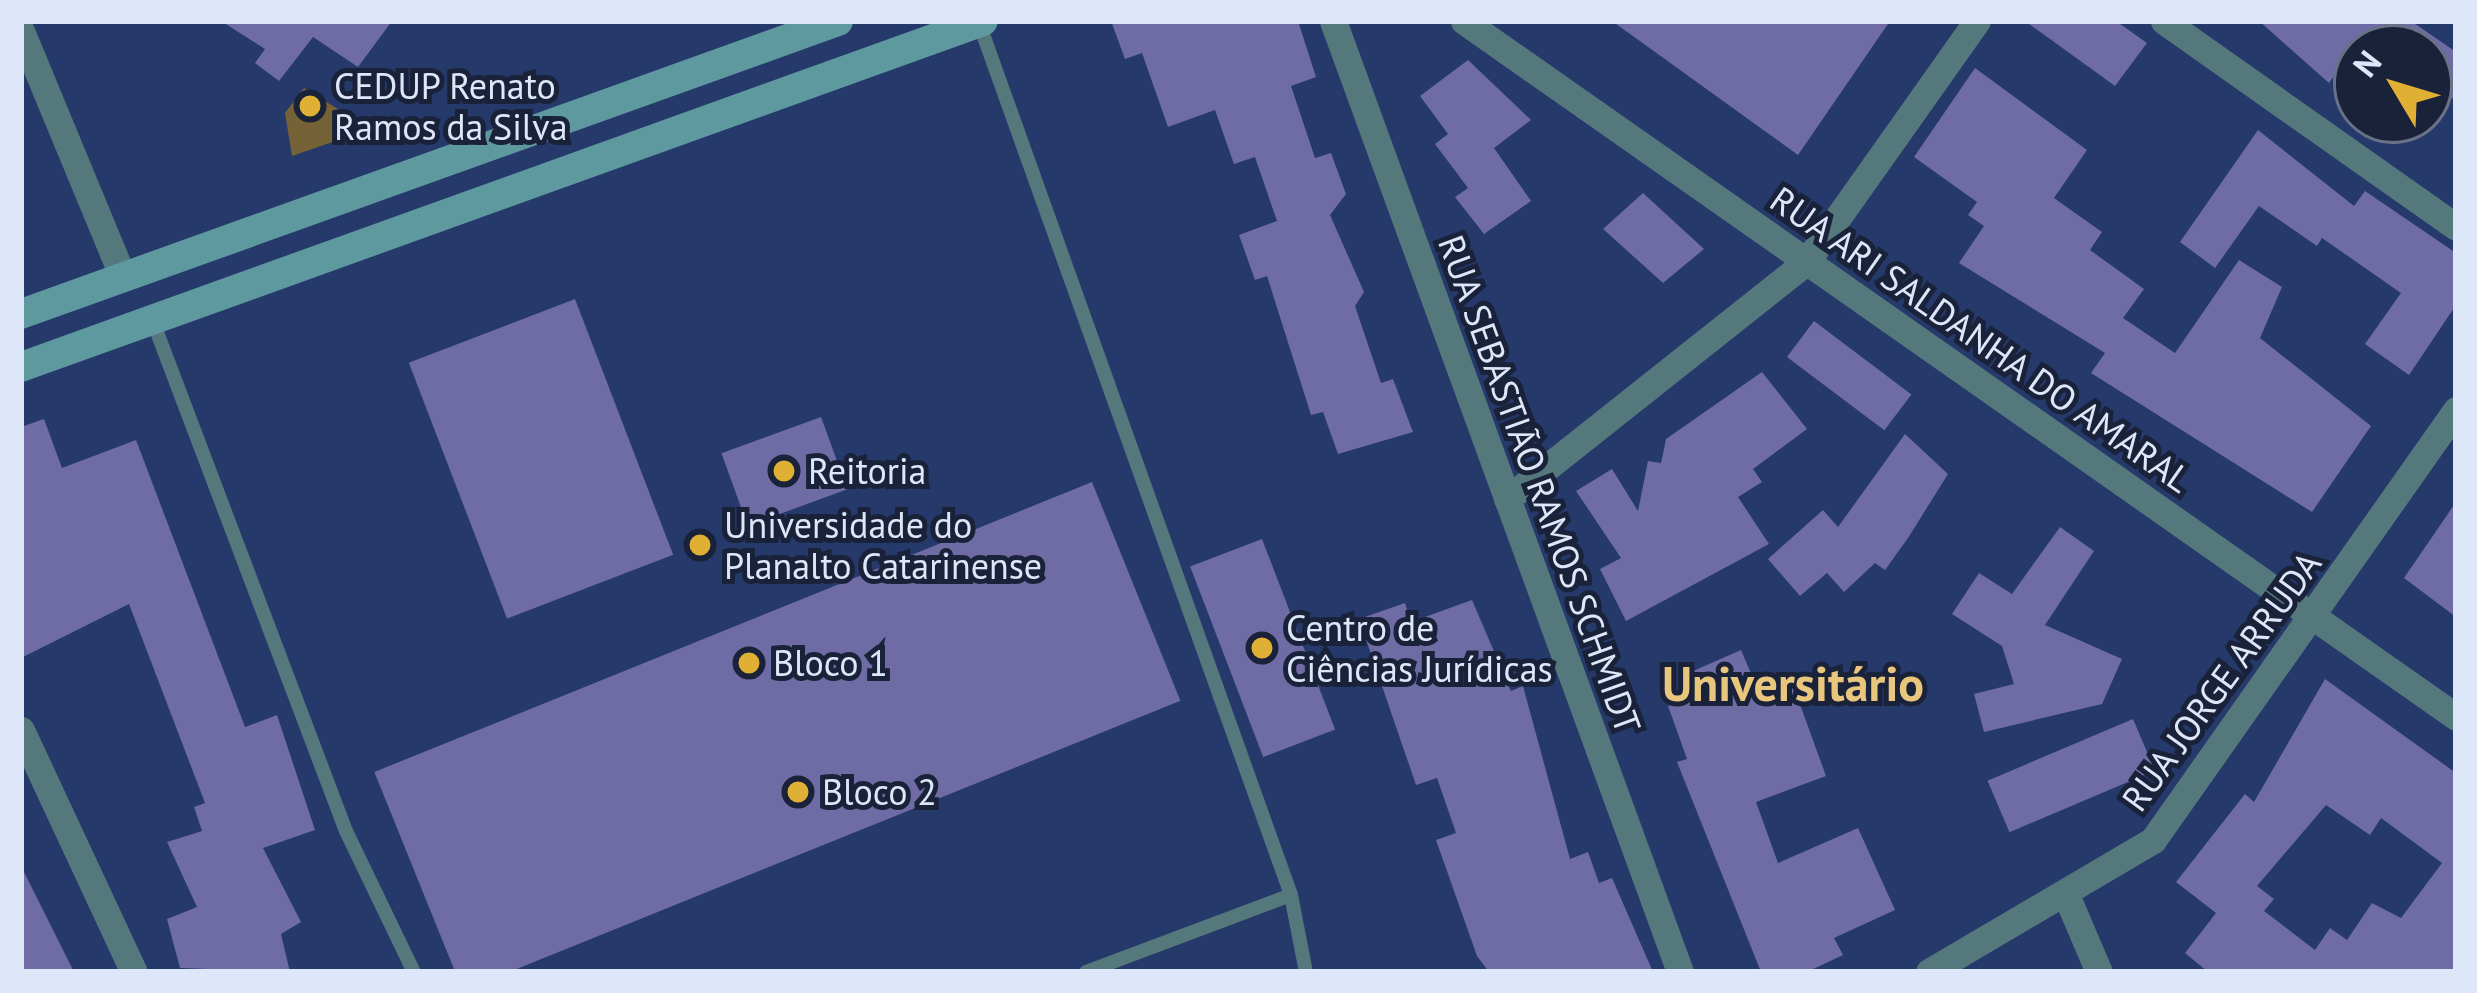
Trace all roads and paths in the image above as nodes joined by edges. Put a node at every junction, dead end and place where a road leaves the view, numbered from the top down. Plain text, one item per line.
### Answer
1 (838, 21) edge
2 (1333, 21) edge
3 (1464, 21) edge
4 (1977, 21) edge
5 (2164, 21) edge
6 (981, 22) edge
7 (21, 31) edge
8 (2456, 227) edge
9 (1807, 262) junction
10 (123, 277) junction
11 (21, 314) edge
12 (152, 319) junction
13 (21, 367) edge
14 (2456, 410) edge
15 (1508, 499) junction
16 (2313, 616) junction
17 (2456, 717) edge
18 (21, 730) edge
19 (1291, 895) junction
20 (2067, 897) junction
21 (134, 972) edge
22 (414, 972) edge
23 (1086, 972) edge
24 (1306, 972) edge
25 (1680, 972) edge
26 (1929, 972) edge
27 (2099, 972) edge

1 - 10 main road
2 - 15 street, RUA SEBASTIÃO RAMOS SCHMIDT
3 - 9 street, RUA ARI SALDANHA DO AMARAL
4 - 9 street
5 - 8 street
6 - 12 main road
6 - 19 lane
7 - 10 street
9 - 15 street
9 - 16 street, RUA ARI SALDANHA DO AMARAL
10 - 11 main road
12 - 13 main road
12 - 22 lane
14 - 16 street, RUA JORGE ARRUDA
15 - 25 street, RUA SEBASTIÃO RAMOS SCHMIDT
16 - 17 street, RUA ARI SALDANHA DO AMARAL
16 - 20 street, RUA JORGE ARRUDA
18 - 21 street
19 - 23 lane
19 - 24 lane
20 - 26 street, RUA JORGE ARRUDA
20 - 27 street

